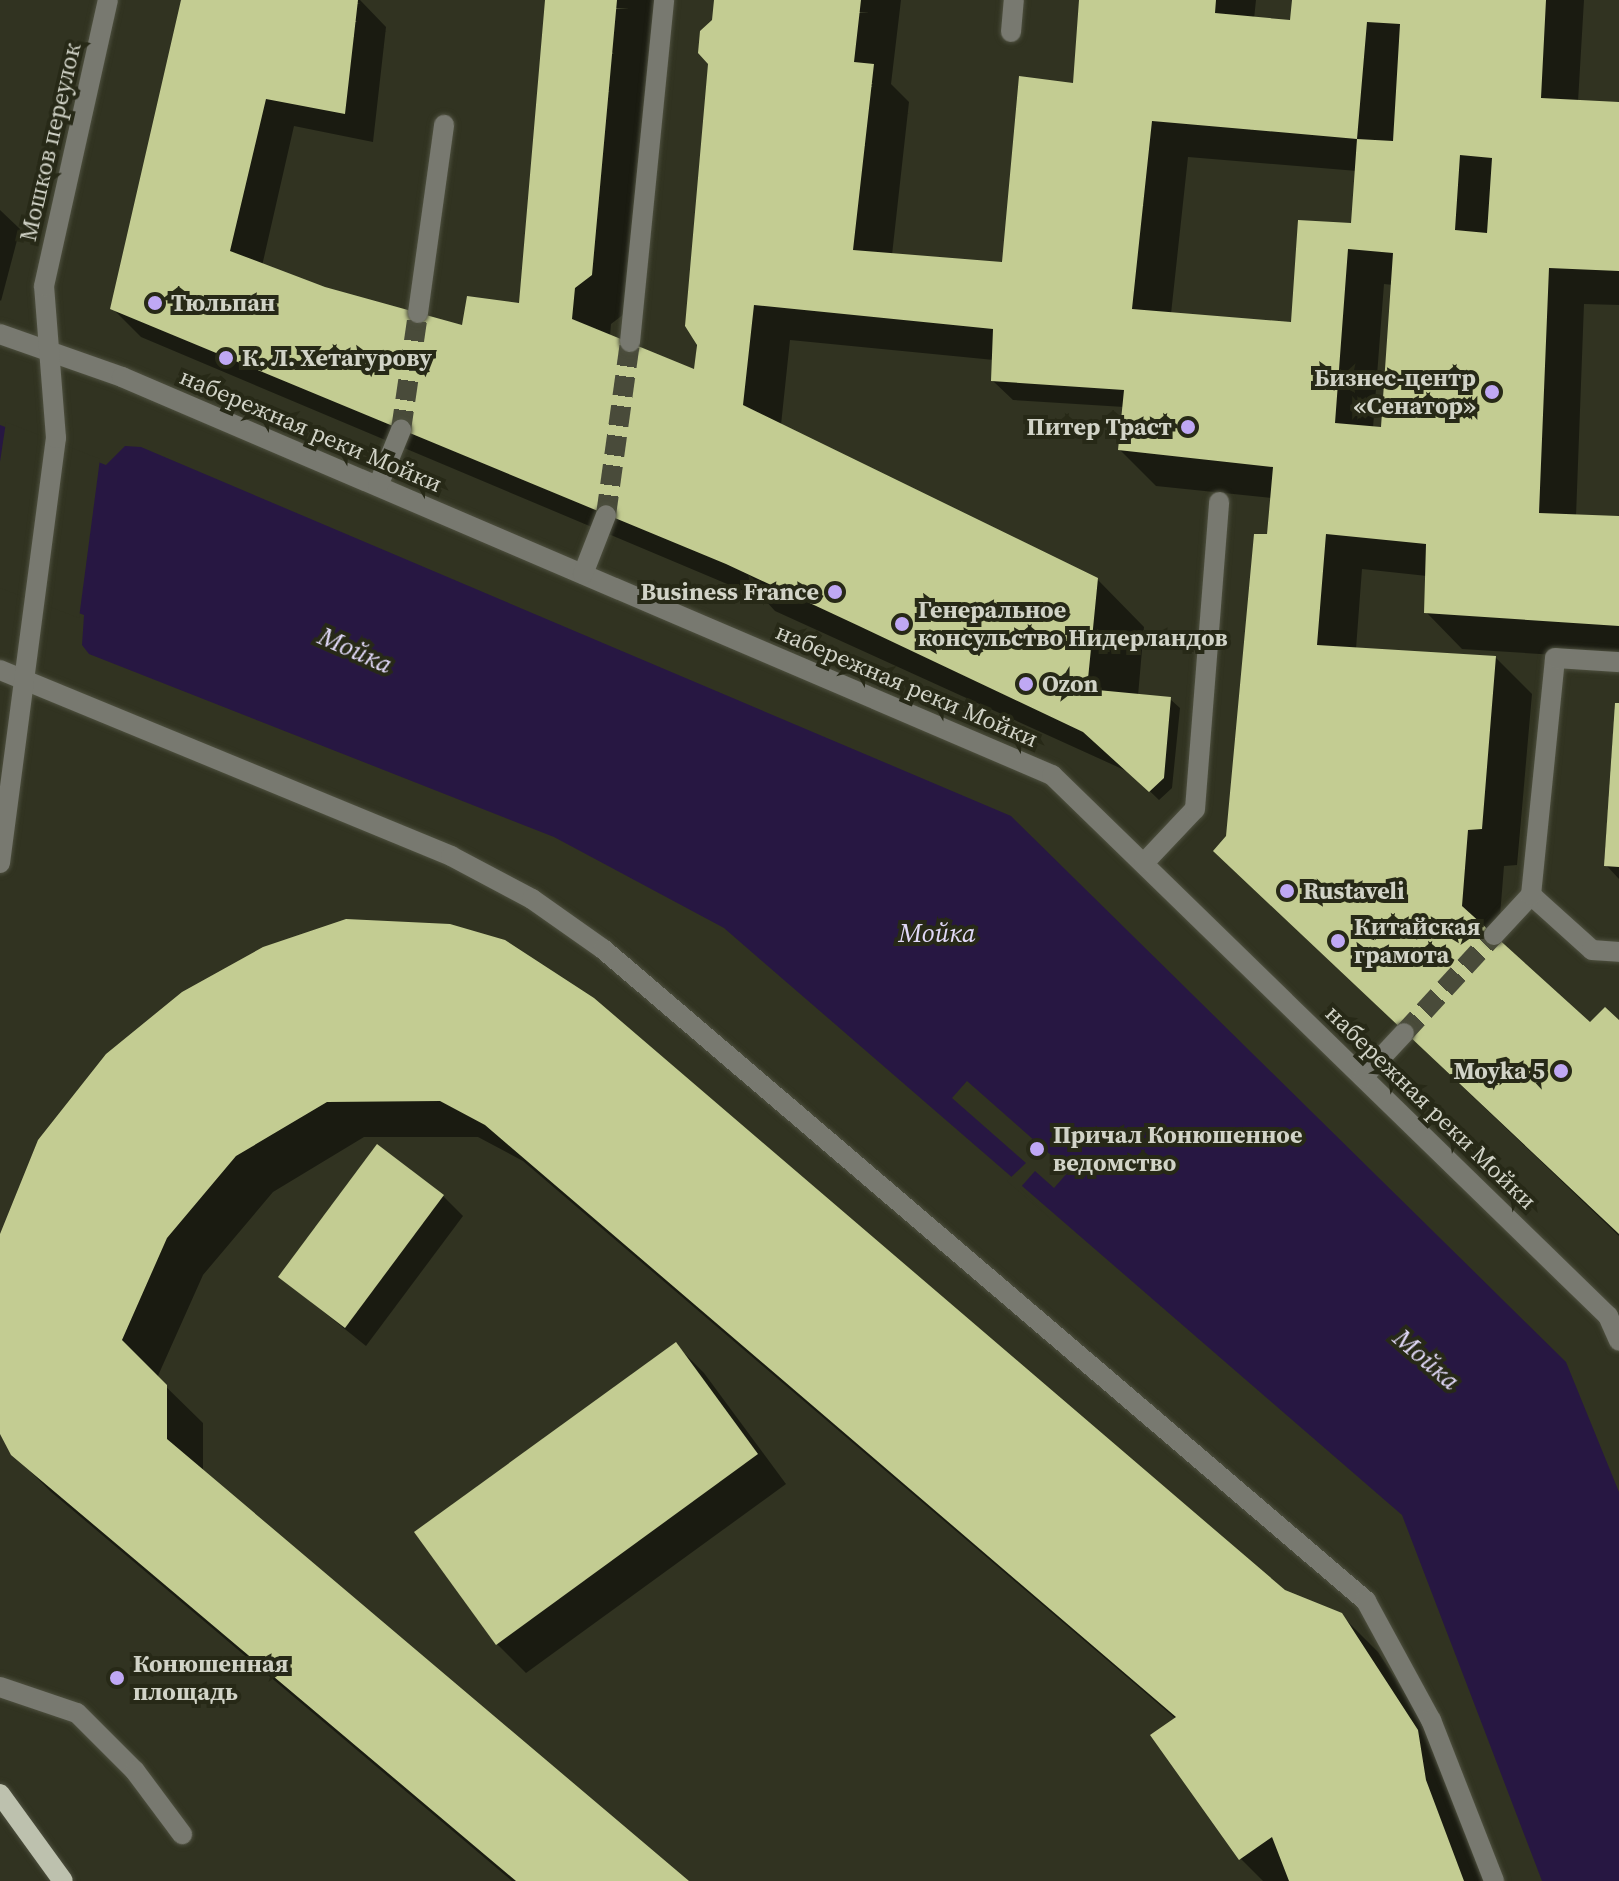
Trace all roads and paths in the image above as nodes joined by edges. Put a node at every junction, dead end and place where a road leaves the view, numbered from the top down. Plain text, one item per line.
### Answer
1 (108, 0) edge
2 (664, 0) edge
3 (1014, 0) edge
4 (1011, 32) dead end
5 (444, 125) dead end
6 (418, 313) tunnel mouth
7 (0, 334) edge
8 (630, 342) tunnel mouth
9 (48, 349) junction
10 (401, 430) tunnel mouth
11 (378, 486) junction
12 (1219, 502) dead end
13 (606, 515) tunnel mouth
14 (583, 574) junction
15 (1619, 662) edge
16 (0, 670) edge
17 (21, 677) junction
18 (0, 863) edge
19 (1144, 863) junction
20 (1531, 895) junction
21 (1494, 935) tunnel mouth
22 (1619, 952) edge
23 (1404, 1033) tunnel mouth
24 (1363, 1077) junction
25 (1614, 1316) edge
26 (1619, 1341) edge
27 (0, 1687) edge
28 (0, 1794) edge
29 (8, 1822) edge
30 (182, 1834) dead end
31 (63, 1881) edge
32 (1494, 1881) edge

1 - 9 street, Мошков переулок
2 - 8 street
3 - 4 street
5 - 6 street
7 - 9 street, набережная реки Мойки
9 - 11 street, набережная реки Мойки
9 - 17 street, Мошков переулок
10 - 11 street
11 - 14 street, набережная реки Мойки
12 - 19 street
13 - 14 street
14 - 19 street, набережная реки Мойки
15 - 20 street
16 - 17 street
17 - 18 street, Мошков переулок
17 - 32 street
19 - 24 street, набережная реки Мойки
20 - 21 street
20 - 22 street
23 - 24 street
24 - 25 street, набережная реки Мойки
25 - 26 street, набережная реки Мойки
27 - 30 street
28 - 29 main road
29 - 31 main road

